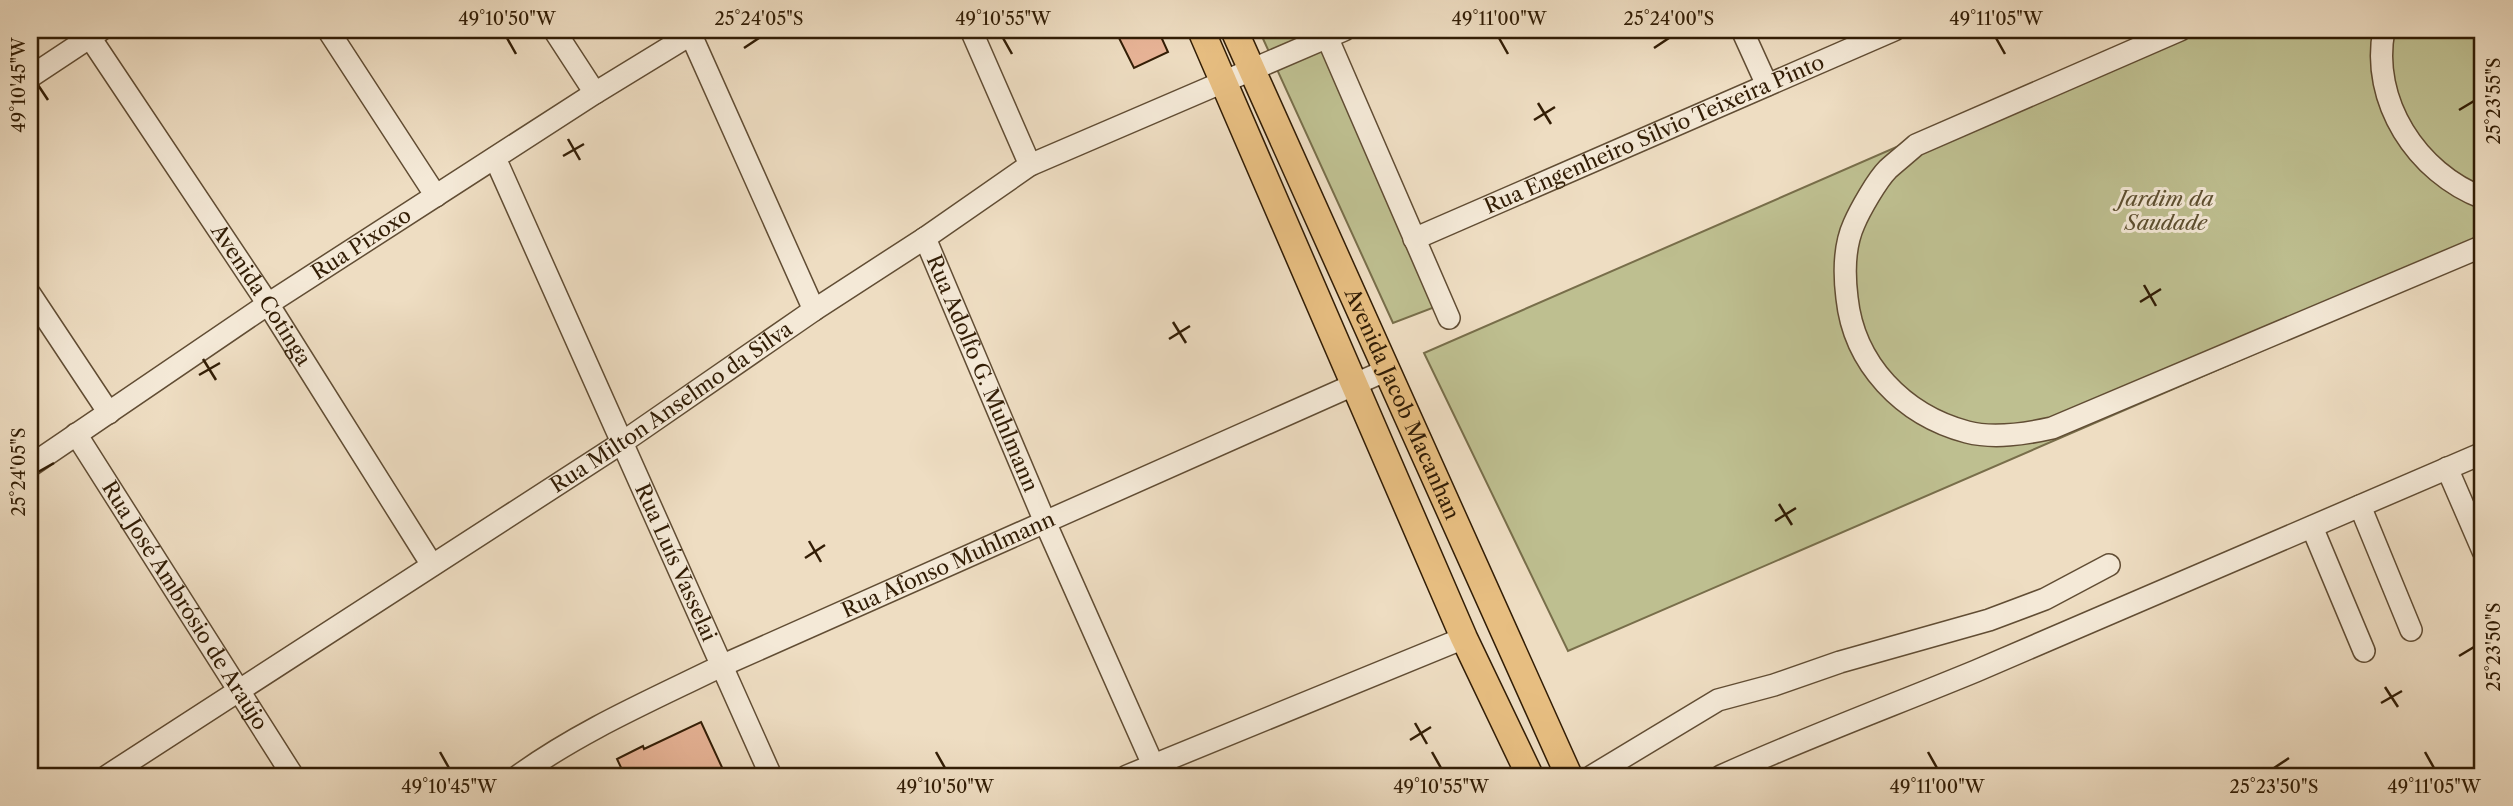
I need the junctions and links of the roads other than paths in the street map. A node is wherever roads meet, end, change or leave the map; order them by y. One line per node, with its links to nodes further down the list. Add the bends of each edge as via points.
1 (328, 30): 20 (street)
2 (554, 30): 17 (street)
3 (971, 30): 19 (street)
4 (1200, 30): 15 (main road, Avenida Jacob Macanhan)
5 (1234, 30): 13 (main road, Avenida Jacob Macanhan)
6 (1742, 30): 16 (street)
7 (1894, 30): 16 (street, Rua Engenheiro Silvio Teixeira Pinto)
8 (2180, 30): 24 (street, via 1916,145 1886,171 1853,225 1844,271 1849,319 1864,356 1893,393 1923,415 1969,433 2019,435 2052,428)
9 (2384, 30): 21 (street, via 2386,93 2402,130 2431,167 2461,189)
10 (92, 32): 14 (street); 26 (street, Avenida Cotinga)
11 (1332, 32): 13 (street, Rua Milton Anselmo da Silva); 23 (street)
12 (694, 33): 17 (street, Rua Pixoxo); 27 (street)
13 (1252, 71): 15 (street, Rua Milton Anselmo da Silva); 29 (main road, Avenida Jacob Macanhan)
14 (30, 78)
15 (1224, 82): 19 (street, Rua Milton Anselmo da Silva); 30 (main road, Avenida Jacob Macanhan)
16 (1767, 85): 23 (street, Rua Engenheiro Silvio Teixeira Pinto)
17 (595, 93): 18 (street, Rua Pixoxo)
18 (495, 158): 20 (street, Rua Pixoxo); 33 (street, Rua Luís Vasselai)
19 (1030, 165): 22 (street, Rua Milton Anselmo da Silva)
20 (436, 196): 26 (street, Rua Pixoxo)
21 (2483, 198)
22 (925, 238): 27 (street, Rua Milton Anselmo da Silva); 38 (street, Rua Adolfo G. Muhlmann)
23 (1414, 239): 28 (street)
24 (2483, 246)
25 (30, 294): 31 (street)
26 (268, 304): 31 (street, Rua Pixoxo); 41 (street, Avenida Cotinga)
27 (814, 310): 33 (street, Rua Milton Anselmo da Silva)
28 (1449, 318)
29 (1387, 370): 30 (street, Rua Afonso Muhlmann); 55 (main road, Avenida Jacob Macanhan)
30 (1354, 386): 38 (street, Rua Afonso Muhlmann); 44 (main road, Avenida Jacob Macanhan)
31 (109, 413): 32 (street, Rua Pixoxo)
32 (76, 435): 35 (street, Rua Pixoxo); 47 (street, Rua José Ambrósio de Araújo)
33 (623, 442): 41 (street, Rua Milton Anselmo da Silva); 46 (street, Rua Luís Vasselai)
34 (2483, 453): 36 (street)
35 (30, 466)
36 (2447, 468): 37 (street); 40 (street)
37 (2360, 506): 39 (street); 43 (street)
38 (1045, 522): 46 (street, Rua Afonso Muhlmann); 48 (street, Rua Adolfo G. Muhlmann)
39 (2312, 527): 45 (street); 57 (street)
40 (2483, 551)
41 (432, 565): 47 (street, Rua Milton Anselmo da Silva)
42 (2109, 565): 56 (street, via 2045,599 1989,620 1718,700)
43 (2411, 630)
44 (1464, 638): 48 (street); 54 (main road, Avenida Jacob Macanhan)
45 (2364, 650)
46 (721, 666): 51 (street, Rua Afonso Muhlmann, via 624,714); 52 (street, Rua Luís Vasselai)
47 (238, 691): 49 (street, Rua Milton Anselmo da Silva); 50 (street, Rua José Ambrósio de Araújo)
48 (1155, 771): 53 (street)
49 (107, 776)
50 (293, 776)
51 (518, 776)
52 (771, 776)
53 (1128, 776)
54 (1530, 776)
55 (1569, 776)
56 (1592, 776)
57 (1721, 776)

